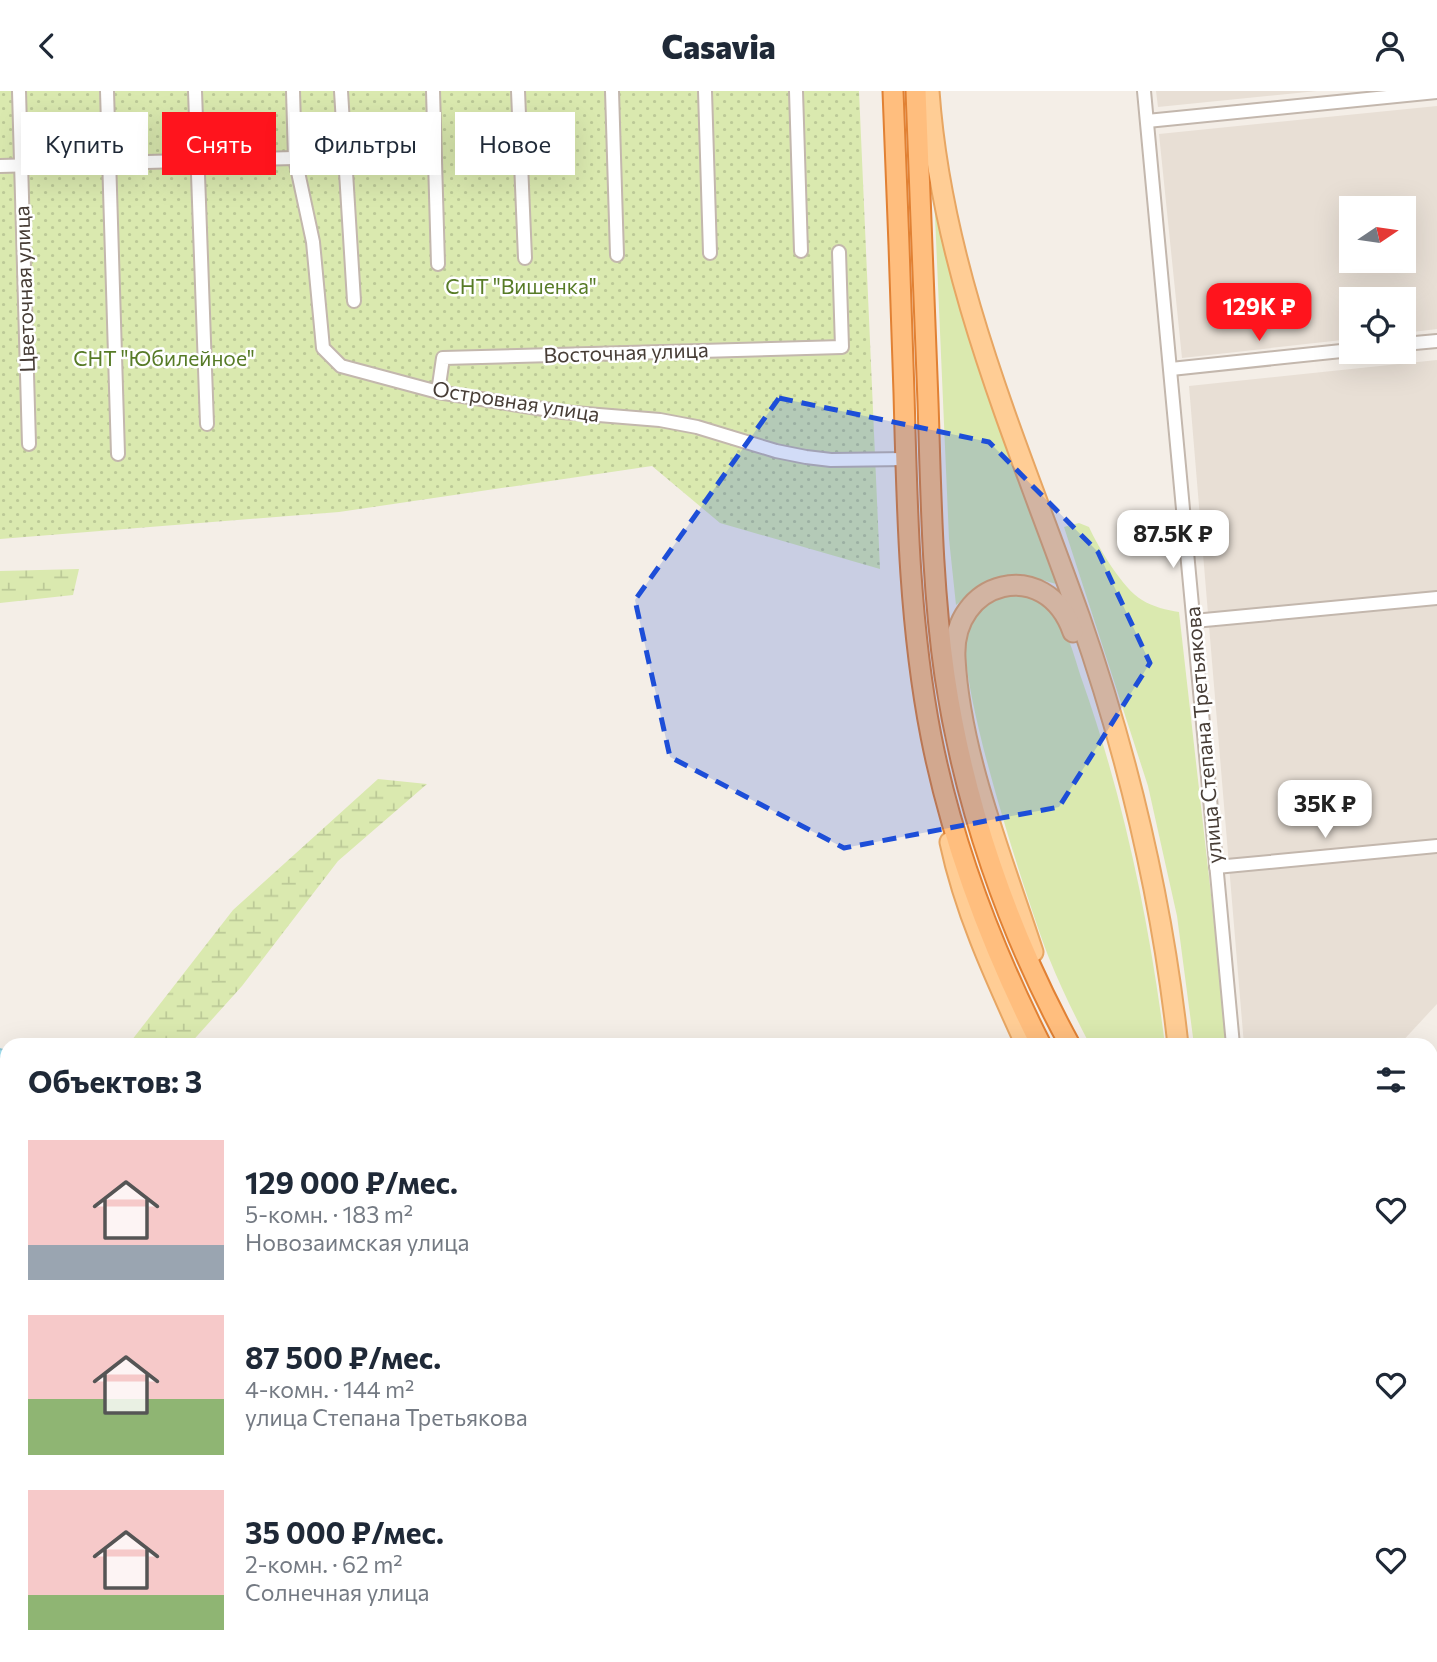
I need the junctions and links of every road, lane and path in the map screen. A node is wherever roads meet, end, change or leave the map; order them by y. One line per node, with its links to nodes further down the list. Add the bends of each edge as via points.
1 (19, 91): 20 (street, Цветочная улица)
2 (107, 91): 16 (street)
3 (195, 91): 17 (street)
4 (293, 91): 18 (street, Островная улица)
5 (341, 91): 33 (street)
6 (433, 91): 32 (street)
7 (518, 91): 31 (street)
8 (612, 91): 30 (street)
9 (705, 91): 29 (street)
10 (796, 91): 27 (street)
11 (893, 91): 42 (highway)
12 (916, 91): 49 (highway, via 933,540 945,678 966,778 988,851)
13 (929, 91): 46 (main road, via 945,207 975,324 1081,621)
14 (1144, 91): 19 (street, улица Степана Третьякова)
15 (1437, 92): 19 (street)
16 (108, 112)
17 (196, 112)
18 (294, 112)
19 (1147, 121): 37 (street, улица Степана Третьякова)
20 (21, 140)
21 (21, 165): 22 (street)
22 (0, 166)
23 (22, 175): 40 (street, Цветочная улица)
24 (110, 175): 41 (street)
25 (198, 175): 39 (street)
26 (299, 175): 38 (street, Островная улица, via 313,241 323,348 341,366)
27 (801, 251)
28 (839, 252): 38 (street, Восточная улица, via 842,347 443,358)
29 (710, 253)
30 (617, 255)
31 (525, 258)
32 (438, 264)
33 (354, 301)
34 (1437, 341): 35 (street)
35 (1416, 343)
36 (1339, 351): 37 (street)
37 (1171, 369): 44 (street, улица Степана Третьякова)
38 (438, 392): 42 (street, Островная улица, via 562,412 697,426 806,457)
39 (207, 424)
40 (29, 444)
41 (118, 454)
42 (906, 459): 45 (highway, via 916,643)
43 (1437, 598): 44 (street)
44 (1194, 621): 48 (street, улица Степана Третьякова)
45 (931, 738): 50 (main road, via 959,878 988,959); 51 (highway, via 968,870)
46 (1126, 770): 49 (main road, via 1061,607 1039,589 1018,585 996,588 974,602 959,624 955,646 967,731 988,815); 53 (main road, via 1164,934)
47 (1437, 846): 48 (street)
48 (1216, 867): 54 (street, улица Степана Третьякова)
49 (1052, 1013): 52 (highway)
50 (1024, 1038)
51 (1038, 1038)
52 (1066, 1038)
53 (1177, 1038)
54 (1232, 1038)

